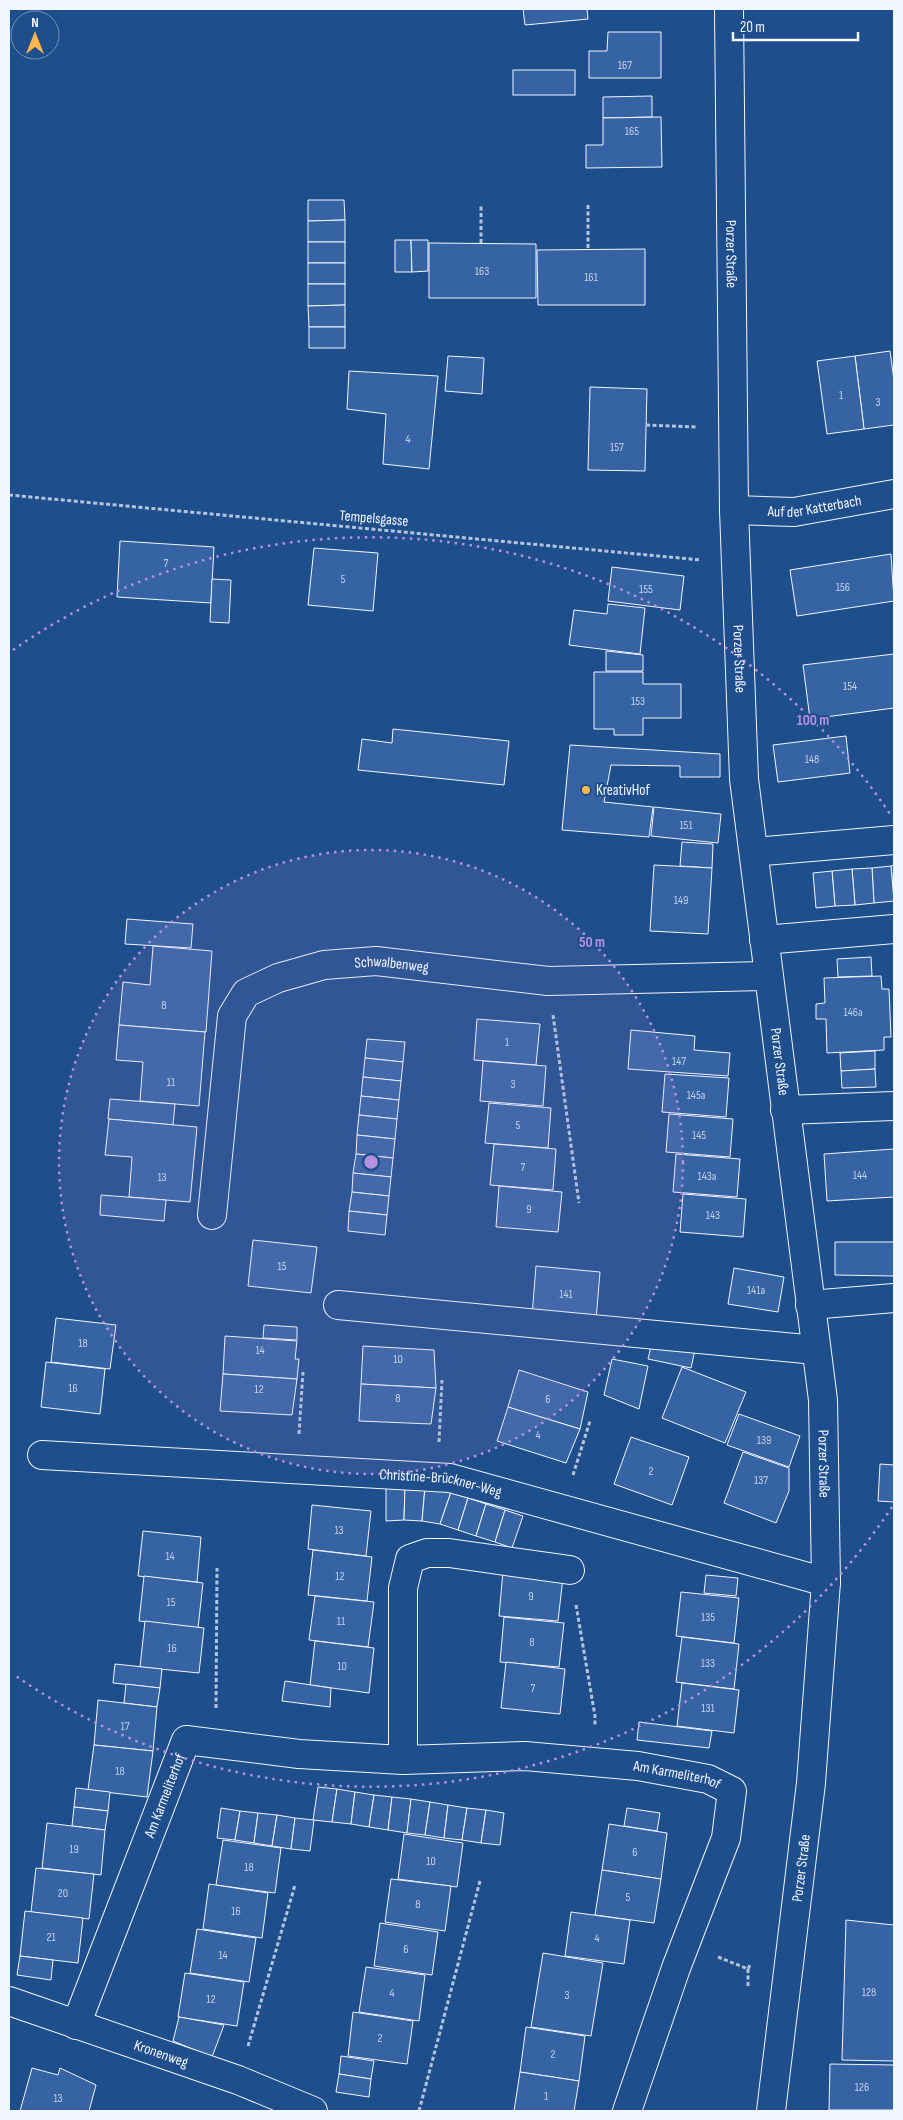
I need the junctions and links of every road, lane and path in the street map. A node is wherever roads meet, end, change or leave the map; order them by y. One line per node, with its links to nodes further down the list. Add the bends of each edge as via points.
1 (728, 9): 7 (street, Porzer Straße)
2 (481, 205): 4 (path)
3 (588, 205): 5 (path)
4 (480, 243)
5 (588, 250)
6 (646, 425): 7 (path)
7 (733, 428): 10 (street, Porzer Straße)
8 (894, 494): 10 (street, Auf der Katterbach, via 794,512)
9 (9, 495): 11 (path, Tempelsgasse)
10 (734, 510): 11 (street, Porzer Straße)
11 (737, 563): 13 (street, Porzer Straße, via 744,779)
12 (894, 840): 13 (street)
13 (754, 852): 15 (street, Porzer Straße)
14 (894, 929): 15 (street)
15 (764, 940): 16 (street, Porzer Straße)
16 (768, 976): 17 (street, Schwalbenweg); 19 (street, Porzer Straße)
17 (548, 981): 20 (path); 21 (street, Schwalbenweg, via 376,961 324,965 278,978 246,993 232,1016)
18 (894, 1106): 19 (street)
19 (785, 1110): 24 (street, Porzer Straße)
20 (579, 1203)
21 (212, 1215)
22 (894, 1298): 24 (street)
23 (338, 1305): 25 (street)
24 (810, 1305): 25 (street, Porzer Straße)
25 (816, 1350): 35 (street, Porzer Straße, via 823,1400)
26 (303, 1372): 30 (path)
27 (442, 1380): 31 (path)
28 (590, 1421): 32 (path)
29 (42, 1455): 30 (street, Christine-Brückner-Weg)
30 (296, 1470): 31 (street, Christine-Brückner-Weg)
31 (437, 1477): 32 (street, Christine-Brückner-Weg)
32 (563, 1509): 35 (street, Christine-Brückner-Weg)
33 (217, 1568): 36 (path)
34 (570, 1570): 37 (street, via 449,1553 427,1553 410,1559 403,1588); 38 (path, via 596,1716)
35 (826, 1582): 47 (street, Porzer Straße, via 811,1783)
36 (216, 1744): 37 (street, Am Karmeliterhof, via 299,1754); 42 (street, Am Karmeliterhof, via 186,1740)
37 (403, 1760): 38 (street, Am Karmeliterhof, via 526,1756)
38 (593, 1762): 46 (street, Am Karmeliterhof, via 638,1766 708,1779 732,1791 726,1838 676,1968)
39 (480, 1882): 45 (path)
40 (295, 1885): 43 (path)
41 (9, 2001): 42 (street, Kronenweg)
42 (76, 2025): 43 (street, Kronenweg)
43 (238, 2080): 44 (street, Kronenweg)
44 (312, 2111)
45 (419, 2111)
46 (627, 2111)
47 (771, 2111)

